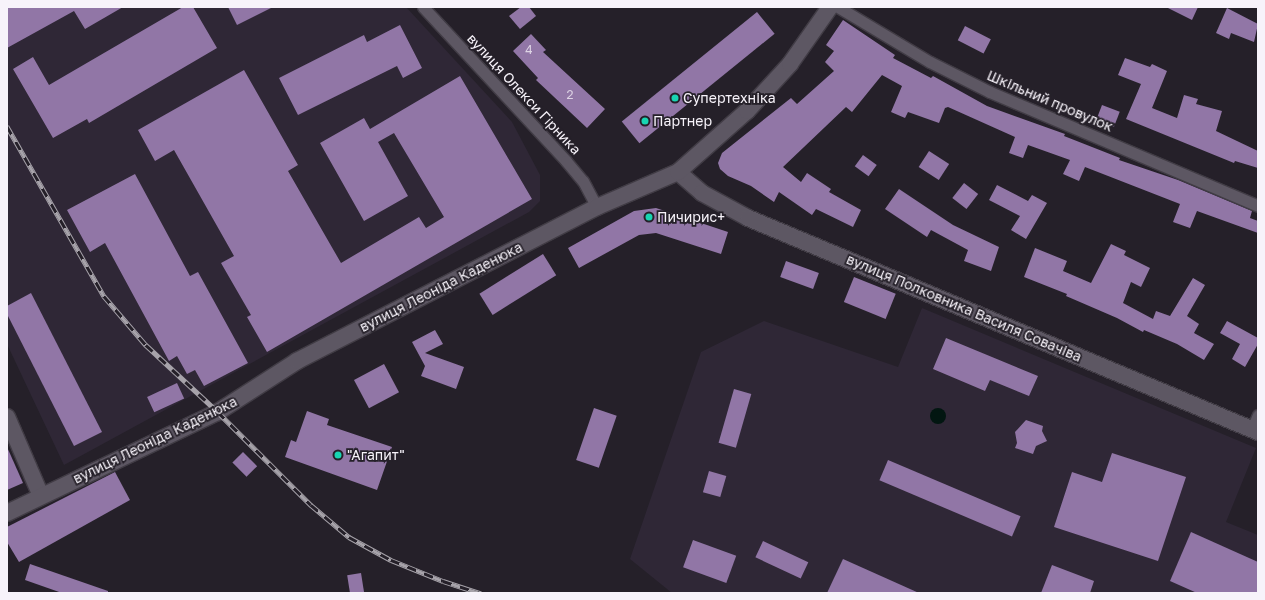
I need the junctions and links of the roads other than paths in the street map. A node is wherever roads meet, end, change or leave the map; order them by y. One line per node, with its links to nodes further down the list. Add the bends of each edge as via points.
1 (424, 7): 6 (street, вулиця Олекси Гірника, via 566,161 583,181)
2 (830, 7): 4 (street, вулиця Леоніда Каденюка, via 790,64 747,111)
3 (838, 7): 5 (street, Шкільний провулок, via 930,62 990,92)
4 (678, 172): 6 (street, вулиця Леоніда Каденюка); 8 (street, вулиця Полковника Василя Совачіва, via 702,193 748,218)
5 (1258, 206)
6 (597, 207): 9 (street, вулиця Леоніда Каденюка, via 297,361 218,412)
7 (7, 417): 9 (street)
8 (1256, 425)
9 (41, 496): 10 (street, вулиця Леоніда Каденюка)
10 (7, 514)

